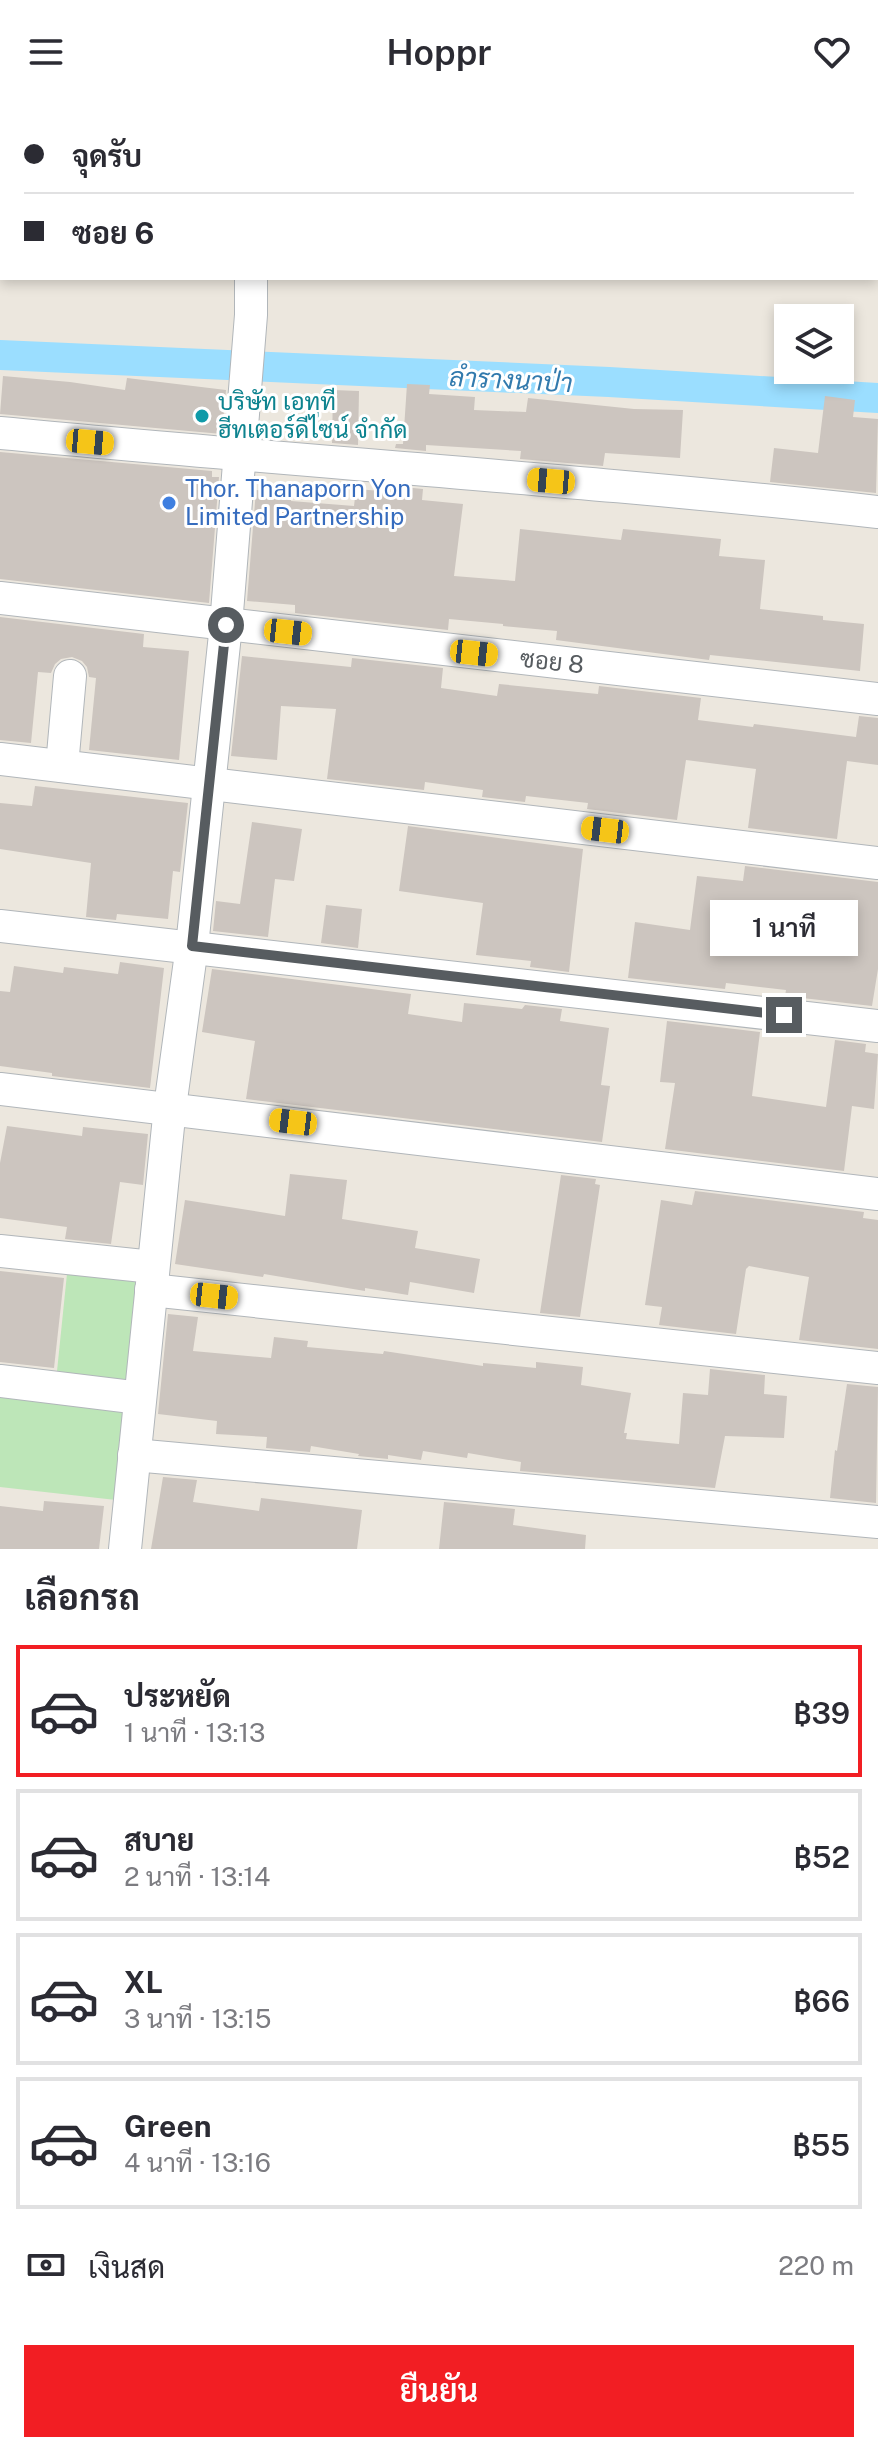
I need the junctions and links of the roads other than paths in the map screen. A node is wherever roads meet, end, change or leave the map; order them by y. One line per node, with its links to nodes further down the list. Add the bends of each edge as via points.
1 (251, 280): 3 (street)
2 (0, 433): 3 (street)
3 (241, 456): 4 (street); 6 (street)
4 (878, 512)
5 (0, 598): 6 (street, ซอย 8)
6 (226, 625): 8 (street, ซอย 8); 11 (street)
7 (70, 676): 10 (street)
8 (878, 699)
9 (0, 759): 10 (street)
10 (62, 766): 11 (street)
11 (210, 782): 12 (street); 14 (street)
12 (878, 863)
13 (0, 926): 14 (street)
14 (192, 946): 15 (street); 17 (street)
15 (878, 1026)
16 (0, 1089): 17 (street)
17 (170, 1107): 18 (street); 20 (street)
18 (878, 1194)
19 (0, 1251): 20 (street)
20 (152, 1278): 21 (street); 23 (street)
21 (878, 1368)
22 (0, 1381): 23 (street)
23 (140, 1398): 24 (street)
24 (134, 1455): 25 (street); 26 (street)
25 (878, 1522)
26 (125, 1549)

